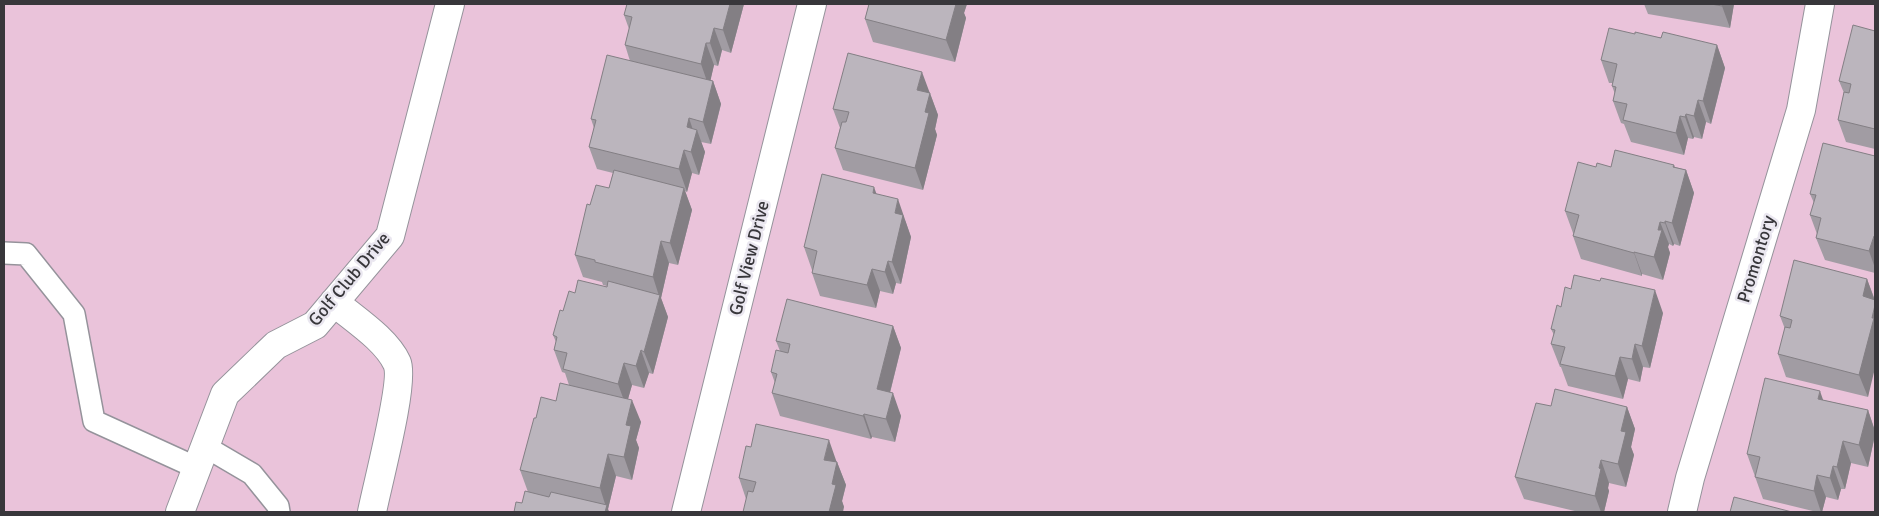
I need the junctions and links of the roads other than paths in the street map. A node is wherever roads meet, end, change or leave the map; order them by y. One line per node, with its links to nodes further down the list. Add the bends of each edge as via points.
1 (450, 4): 5 (street, Golf Club Drive, via 390,236)
2 (812, 4): 10 (street, Golf View Drive)
3 (1820, 4): 11 (street, Promontory, via 1801,110)
4 (4, 253): 6 (lane, via 26,254 74,314 94,421)
5 (334, 302): 6 (street, Golf Club Drive, via 315,325 276,345 225,394); 9 (street, via 386,346 398,364 398,391)
6 (201, 457): 7 (street, Golf Club Drive); 8 (lane, via 252,474 278,506)
7 (180, 512)
8 (279, 512)
9 (372, 512)
10 (686, 512)
11 (1682, 512)

